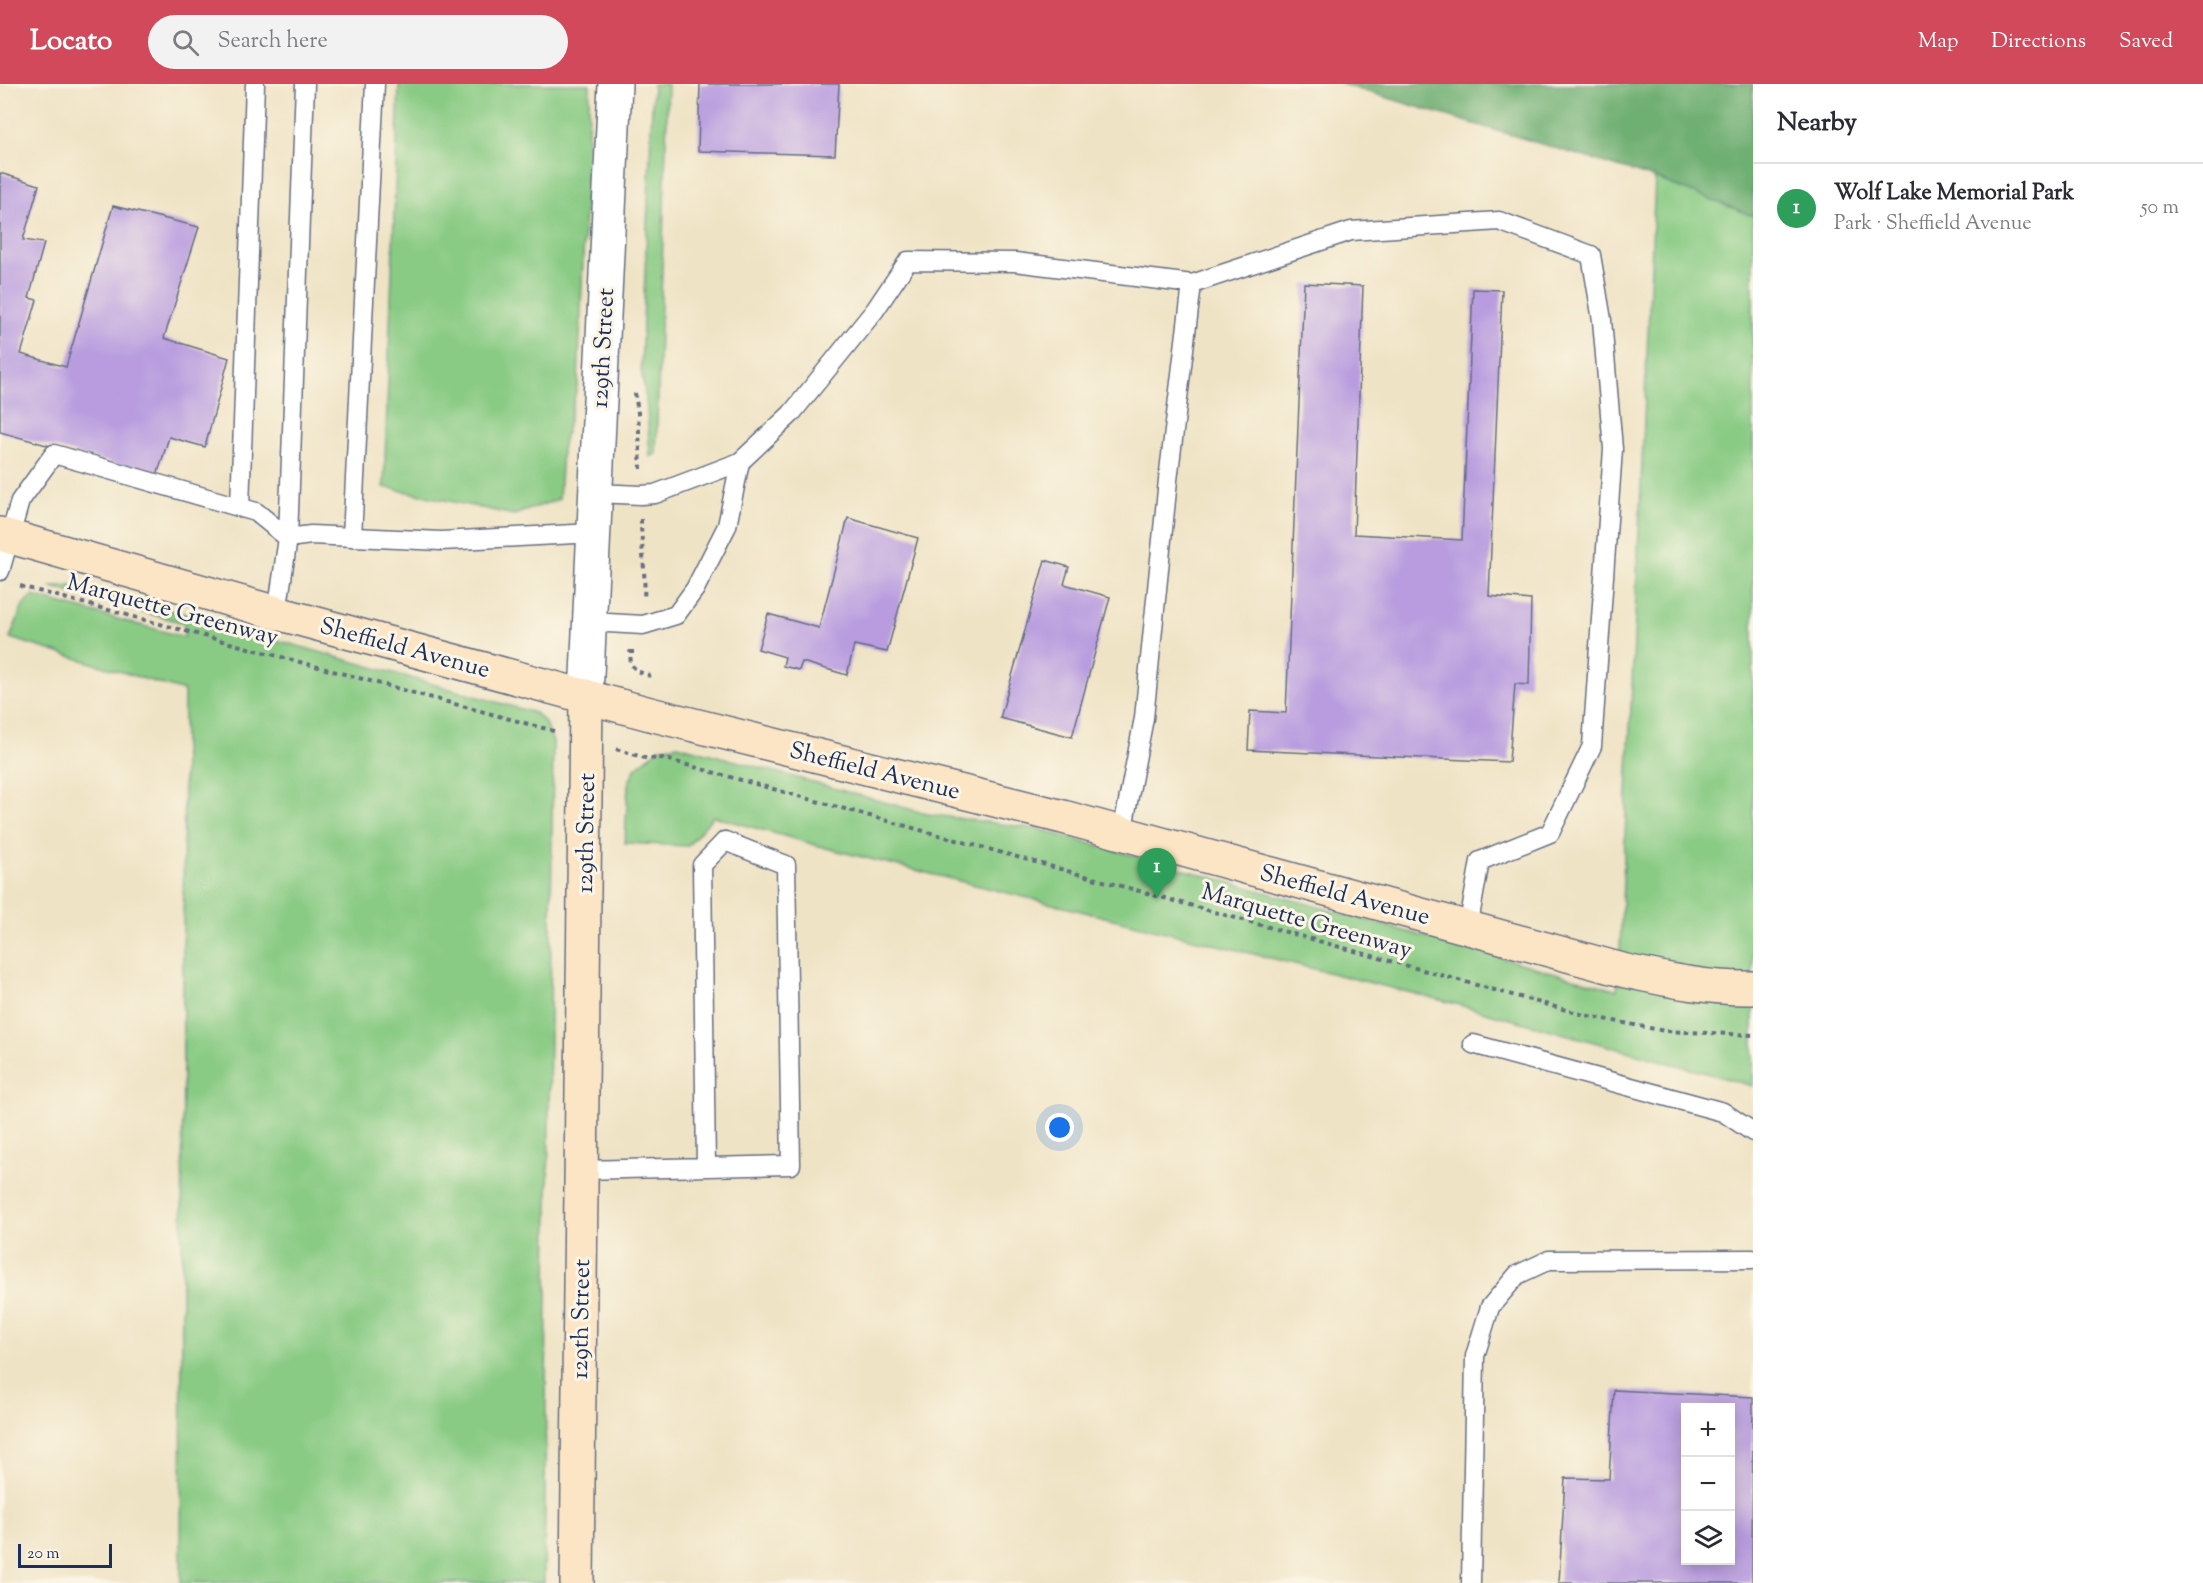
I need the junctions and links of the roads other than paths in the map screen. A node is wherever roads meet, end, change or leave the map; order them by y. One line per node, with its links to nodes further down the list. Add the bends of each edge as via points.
1 (255, 84): 8 (lane)
2 (305, 84): 12 (lane)
3 (375, 84): 11 (lane)
4 (615, 84): 7 (street, 129th Street)
5 (1192, 284): 6 (lane, via 1015,262 908,261 875,310 791,414); 17 (lane, via 1144,718); 18 (lane, via 1351,231 1499,221 1591,255 1602,320 1613,449 1592,747 1550,833 1480,861)
6 (741, 462): 7 (lane, via 655,494); 15 (lane, via 727,526 695,588 676,615 643,625)
7 (596, 493): 9 (street, 129th Street)
8 (240, 507): 10 (lane, via 54,454 20,501); 12 (lane, via 256,512)
9 (594, 533): 11 (lane, via 441,541); 15 (street, 129th Street)
10 (5, 536): 13 (lane); 14 (main road, Sheffield Avenue)
11 (352, 537): 12 (lane)
12 (288, 538): 14 (lane)
13 (6, 577)
14 (277, 613): 16 (main road, Sheffield Avenue)
15 (590, 622): 16 (street, 129th Street)
16 (586, 696): 17 (main road, Sheffield Avenue); 23 (main road, 129th Street)
17 (1122, 833): 18 (main road, Sheffield Avenue)
18 (1468, 928): 19 (main road, Sheffield Avenue, via 1626,971 1727,989)
19 (1753, 988)
20 (1473, 1044): 21 (lane, via 1723,1112)
21 (1753, 1132)
22 (706, 1167): 22 (lane, via 791,1165 786,865 725,841 702,865); 23 (lane)
23 (582, 1170): 25 (main road, 129th Street)
24 (1753, 1259): 26 (lane, via 1549,1260 1517,1275 1490,1307 1475,1356)
25 (577, 1583)
26 (1471, 1583)

